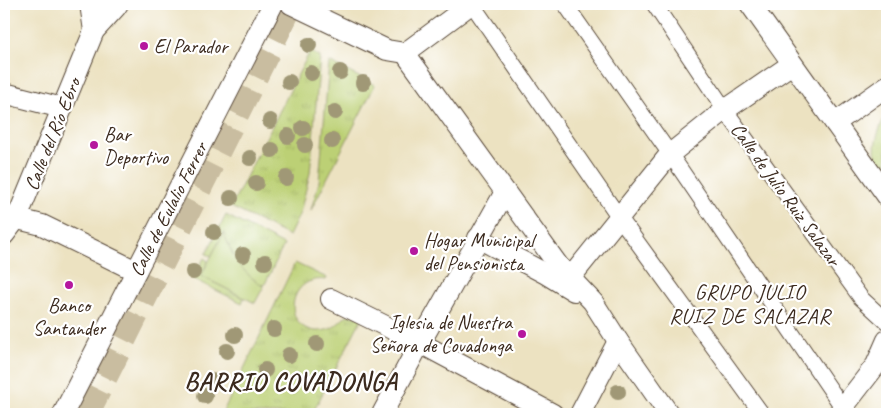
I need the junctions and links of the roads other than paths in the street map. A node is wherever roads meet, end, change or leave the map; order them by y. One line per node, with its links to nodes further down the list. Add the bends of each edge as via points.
1 (90, 4): 9 (street)
2 (118, 4): 9 (street, Calle del Río Ebro)
3 (273, 4): 24 (street, Calle de Eulalio Ferrer)
4 (291, 4): 10 (street, via 387,50)
5 (471, 4): 10 (street); 21 (street)
6 (565, 4): 17 (street)
7 (654, 4): 15 (street, Calle de Julio Ruiz Salazar)
8 (750, 4): 11 (street)
9 (94, 31): 14 (street, Calle del Río Ebro)
10 (405, 53): 18 (street)
11 (792, 64): 15 (street, Calle de Julio Ruiz Salazar); 16 (street)
12 (887, 86): 16 (street)
13 (4, 93): 14 (street)
14 (62, 108): 20 (street, Calle del Río Ebro)
15 (725, 110): 17 (street, Calle de Julio Ruiz Salazar); 28 (street, Calle de Julio Ruiz Salazar, via 861,298)
16 (834, 123): 19 (street)
17 (670, 154): 21 (street, Calle de Julio Ruiz Salazar); 32 (street)
18 (505, 192): 23 (street); 25 (street, via 558,265)
19 (887, 196)
20 (11, 217): 22 (street, Calle del Río Ebro); 24 (street, via 42,225)
21 (620, 217): 25 (street, Calle de Julio Ruiz Salazar); 38 (street)
22 (4, 235)
23 (478, 238): 27 (street); 31 (street)
24 (136, 271): 34 (street, Calle de Eulalio Ferrer)
25 (571, 277): 27 (street)
26 (331, 299): 31 (street)
27 (593, 302): 30 (street)
28 (887, 322)
29 (887, 340): 32 (street, via 876,366)
30 (618, 341): 36 (street); 37 (street)
31 (420, 343): 33 (street); 35 (street)
32 (840, 411)
33 (387, 413)
34 (63, 414)
35 (554, 414)
36 (580, 414)
37 (669, 414)
38 (762, 414)

